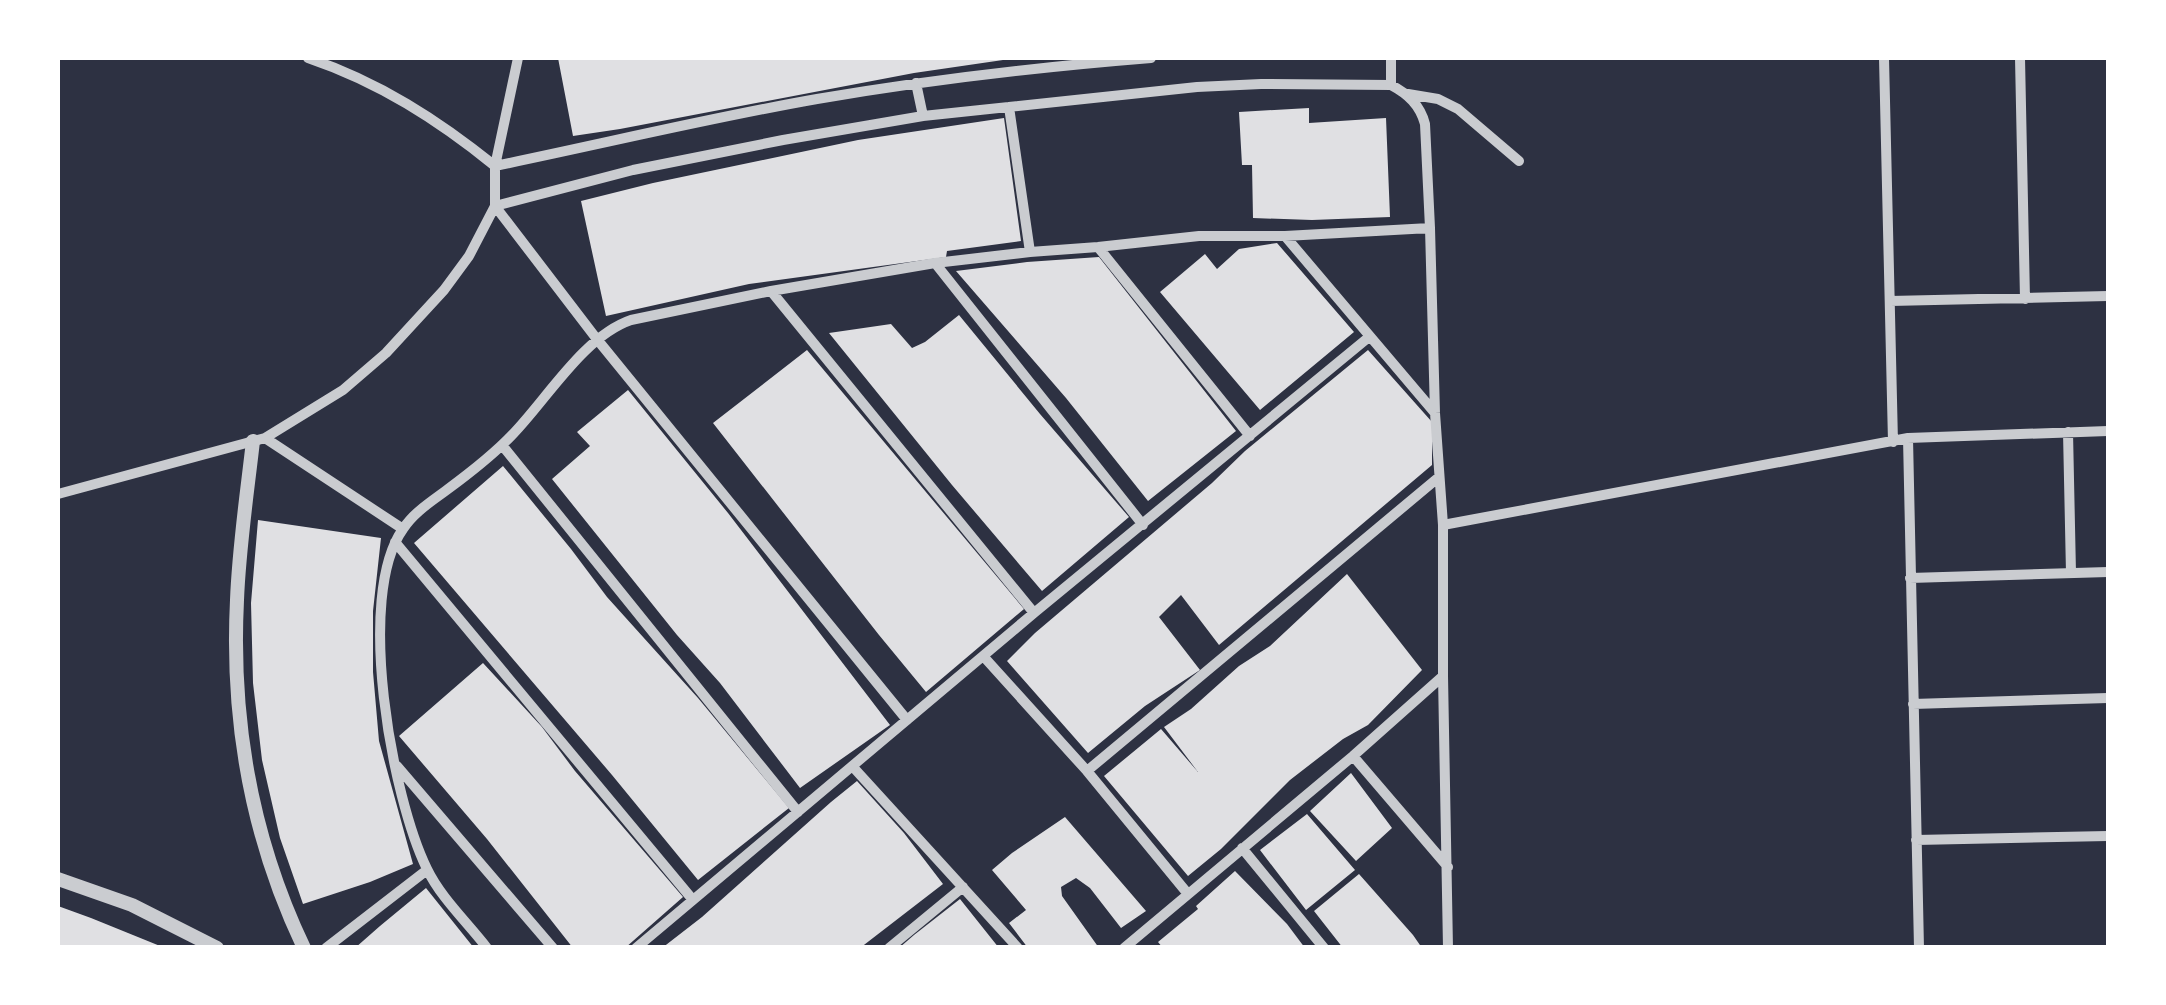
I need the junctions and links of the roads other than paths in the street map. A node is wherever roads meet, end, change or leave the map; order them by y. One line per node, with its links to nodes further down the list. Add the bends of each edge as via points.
1 (308, 58): 14 (street, via 418,108)
2 (518, 58): 14 (street)
3 (1150, 58): 7 (street)
4 (1390, 58): 9 (street)
5 (1884, 58): 24 (street)
6 (2020, 58): 23 (street)
7 (1058, 62): 8 (street)
8 (916, 83): 12 (street); 14 (street)
9 (1391, 85): 10 (street); 11 (street, via 1197,87)
10 (1408, 94): 13 (street, via 1458,109); 16 (street, via 1425,124)
11 (1009, 107): 12 (street); 19 (street)
12 (923, 116): 15 (street, via 633,170)
13 (1519, 162)
14 (495, 166): 15 (street)
15 (495, 206): 26 (street); 32 (street, via 444,290 386,353 343,390)
16 (1430, 228): 17 (street); 27 (street)
17 (1285, 236): 18 (street, via 1199,236); 25 (street)
18 (1098, 248): 19 (street); 30 (street)
19 (1030, 252): 20 (street)
20 (936, 263): 21 (street); 37 (street)
21 (771, 290): 26 (street, via 630,320); 44 (street)
22 (2108, 296): 23 (street)
23 (2025, 299): 24 (street)
24 (1890, 301): 33 (street)
25 (1369, 337): 27 (street); 30 (street)
26 (596, 338): 34 (street); 49 (street)
27 (1435, 413): 35 (street)
28 (2108, 431): 29 (street)
29 (2068, 432): 31 (street); 42 (street)
30 (1250, 436): 37 (street)
31 (1908, 438): 33 (street); 43 (street)
32 (259, 440): 36 (street); 39 (street); 65 (street, via 237,598 237,688 270,866)
33 (1893, 442): 38 (street)
34 (502, 446): 39 (street); 54 (street)
35 (1439, 477): 38 (street); 53 (street)
36 (58, 494)
37 (1143, 525): 44 (street)
38 (1444, 526): 46 (street)
39 (402, 529): 40 (street)
40 (394, 542): 51 (street, via 380,657); 63 (street)
41 (2108, 572): 42 (street)
42 (2071, 573): 43 (street)
43 (1910, 578): 48 (street)
44 (1034, 613): 45 (street)
45 (984, 657): 49 (street); 53 (street)
46 (1443, 676): 50 (street); 58 (street)
47 (2108, 698): 48 (street)
48 (1913, 704): 56 (street)
49 (907, 720): 52 (street)
50 (1352, 756): 57 (street); 58 (street)
51 (394, 763): 59 (street); 68 (street)
52 (853, 766): 54 (street); 61 (street)
53 (1086, 771): 62 (street)
54 (798, 812): 63 (street)
55 (2108, 836): 56 (street)
56 (1916, 840): 75 (street)
57 (1242, 848): 62 (street); 73 (street)
58 (1448, 866): 74 (street)
59 (427, 870): 66 (street); 67 (street)
60 (58, 879): 64 (street, via 132,905)
61 (963, 887): 70 (street); 71 (street)
62 (1188, 894): 72 (street)
63 (693, 900): 69 (street)
64 (218, 948)
65 (304, 948)
66 (326, 948)
67 (486, 948)
68 (552, 948)
69 (636, 948)
70 (888, 948)
71 (1018, 948)
72 (1124, 948)
73 (1324, 948)
74 (1448, 948)
75 (1918, 948)

